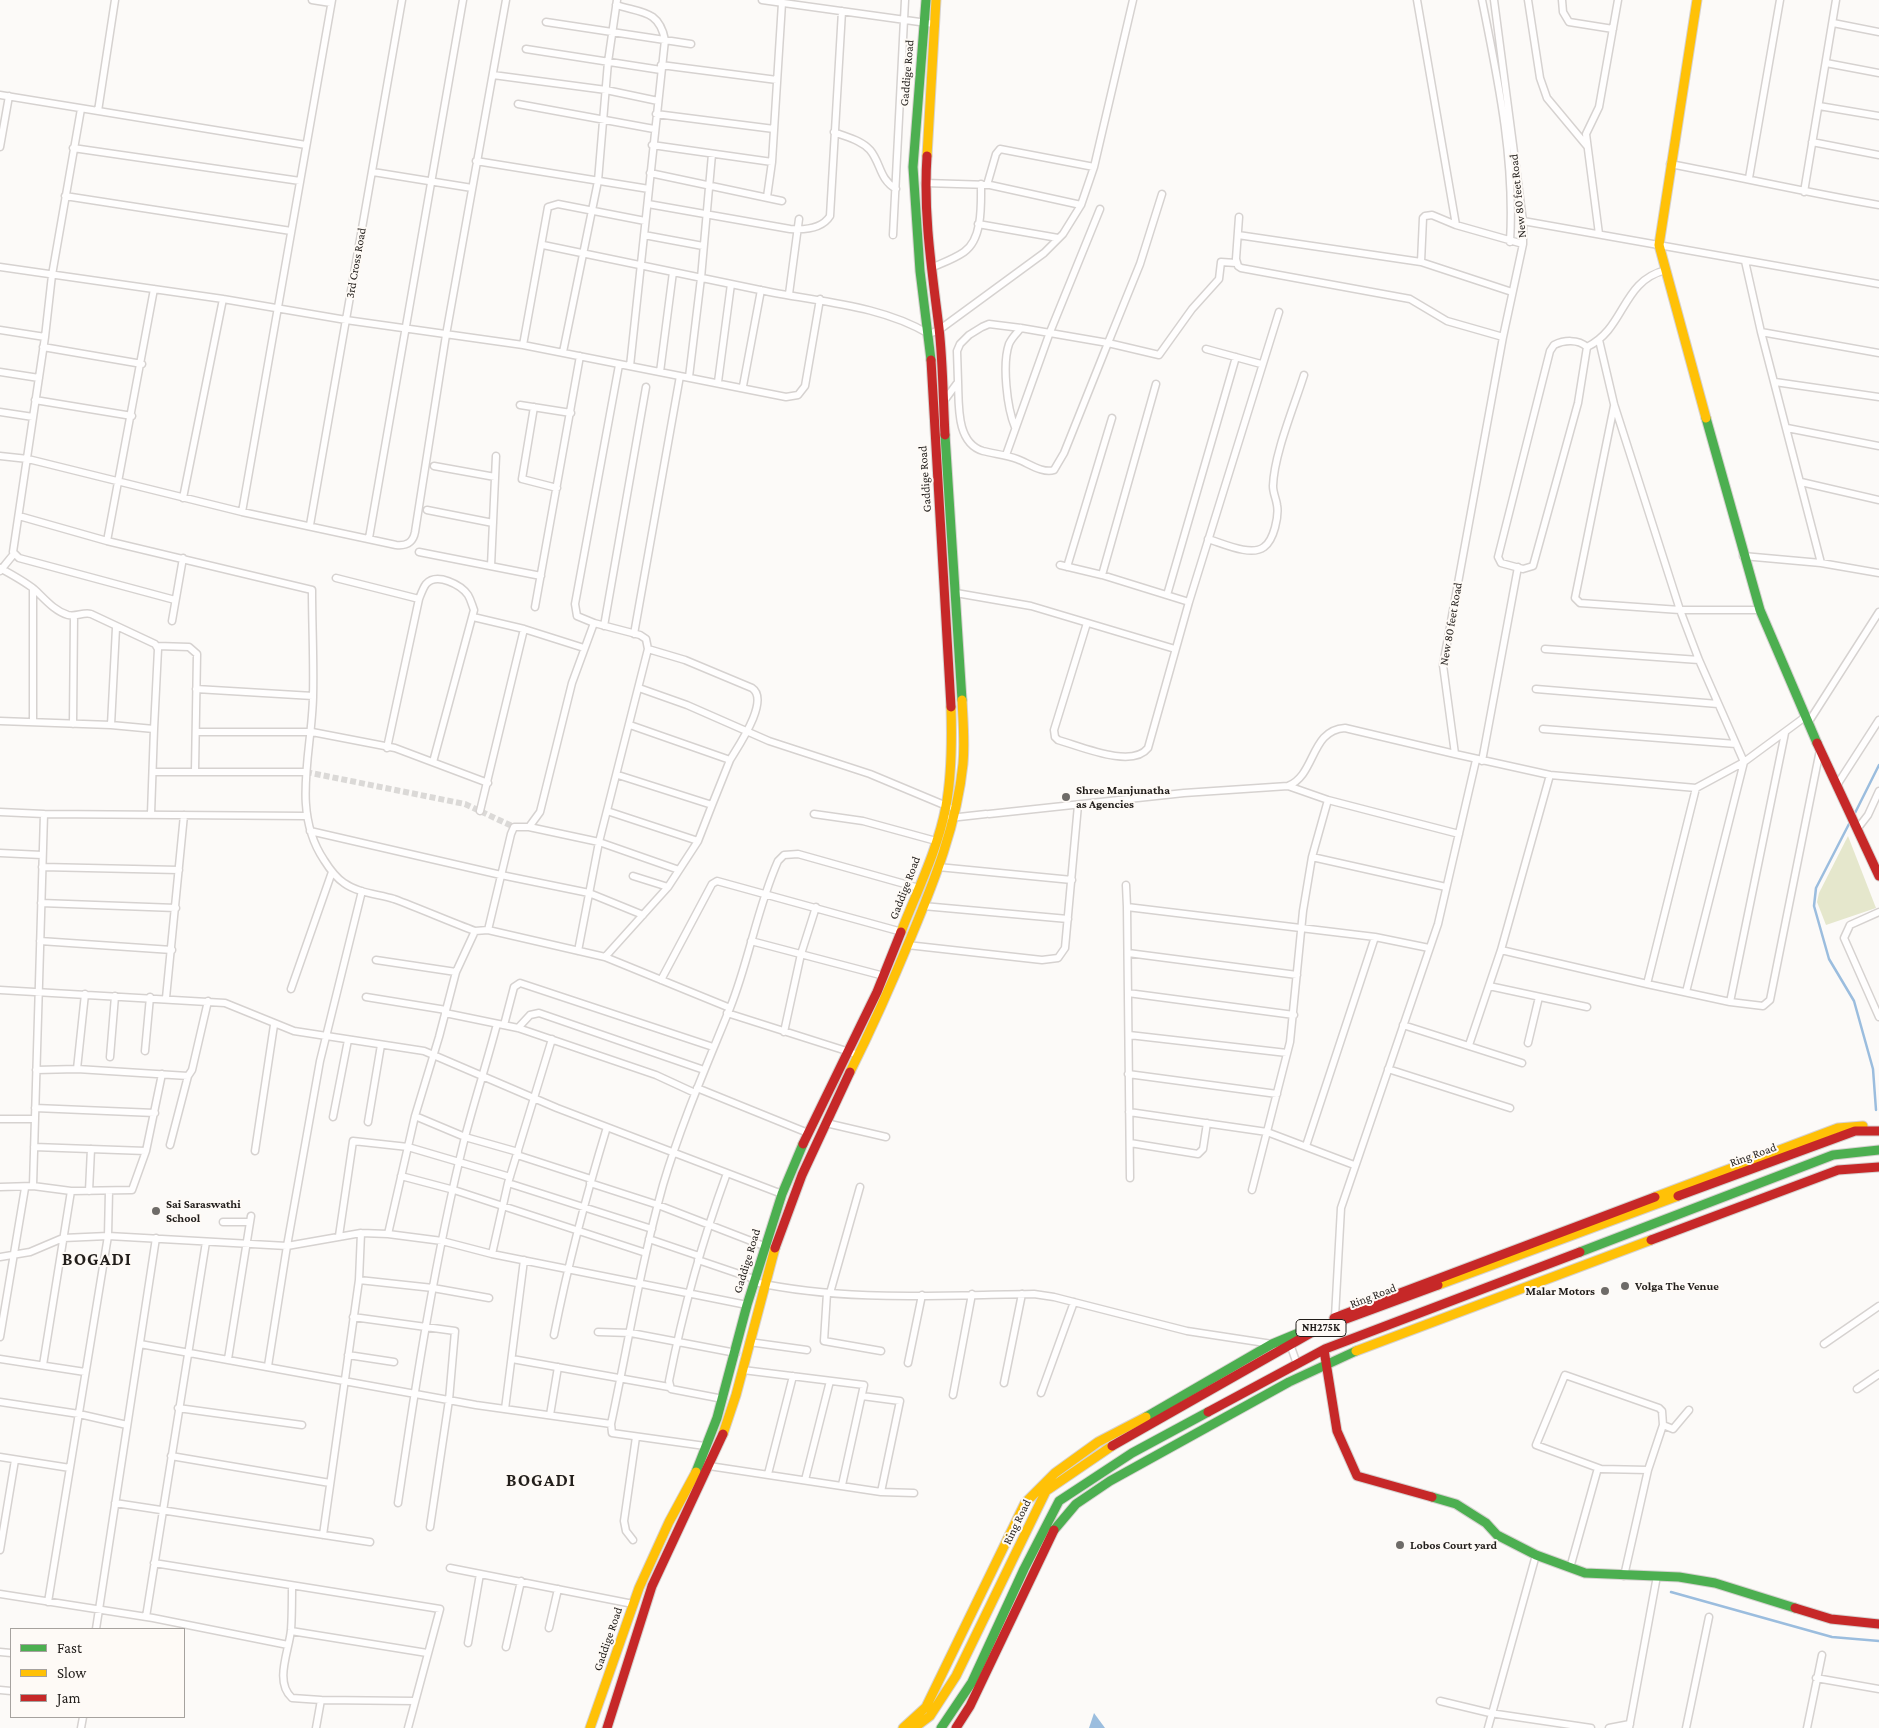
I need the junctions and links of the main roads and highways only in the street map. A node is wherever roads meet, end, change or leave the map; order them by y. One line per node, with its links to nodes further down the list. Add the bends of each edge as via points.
1 (926, 0): 9 (main road, Gaddige Road, via 913,167 929,334 951,707 951,767 946,806 919,888 884,976 782,1194 764,1246)
2 (936, 0): 9 (main road, Gaddige Road, via 924,183 944,401 964,739 962,782 956,814 924,906)
3 (1697, 0): 4 (main road, via 1660,245 1760,610)
4 (1879, 876)
5 (1879, 1126): 12 (main road, via 1838,1128 1335,1317 1272,1344 1187,1395)
6 (1879, 1131): 13 (main road, Ring Road / NH275K, via 1855,1132 1316,1330)
7 (1879, 1150): 10 (main road, NH275K, via 1833,1155)
8 (1879, 1167): 11 (main road, via 1838,1170)
9 (757, 1282): 15 (main road, Gaddige Road, via 747,1305 723,1399 694,1474 633,1604); 16 (main road, Gaddige Road, via 749,1342 727,1424 652,1586)
10 (1324, 1350): 11 (main road); 19 (main road, NH275K, via 1132,1453 1059,1502 972,1682)
11 (1326, 1364): 14 (main road, via 1337,1431 1357,1476 1456,1504 1497,1535 1536,1555 1585,1573 1658,1576 1716,1583 1831,1619); 20 (main road, via 1134,1468 1076,1504 1053,1531 970,1706)
12 (1110, 1435): 13 (main road); 17 (main road, via 1055,1473 1025,1503 926,1707)
13 (1114, 1445): 18 (main road, Ring Road / NH275K, via 1046,1491 956,1676 930,1716)
14 (1879, 1624)
15 (590, 1728)
16 (607, 1728)
17 (903, 1728)
18 (914, 1728)
19 (941, 1728)
20 (956, 1728)

